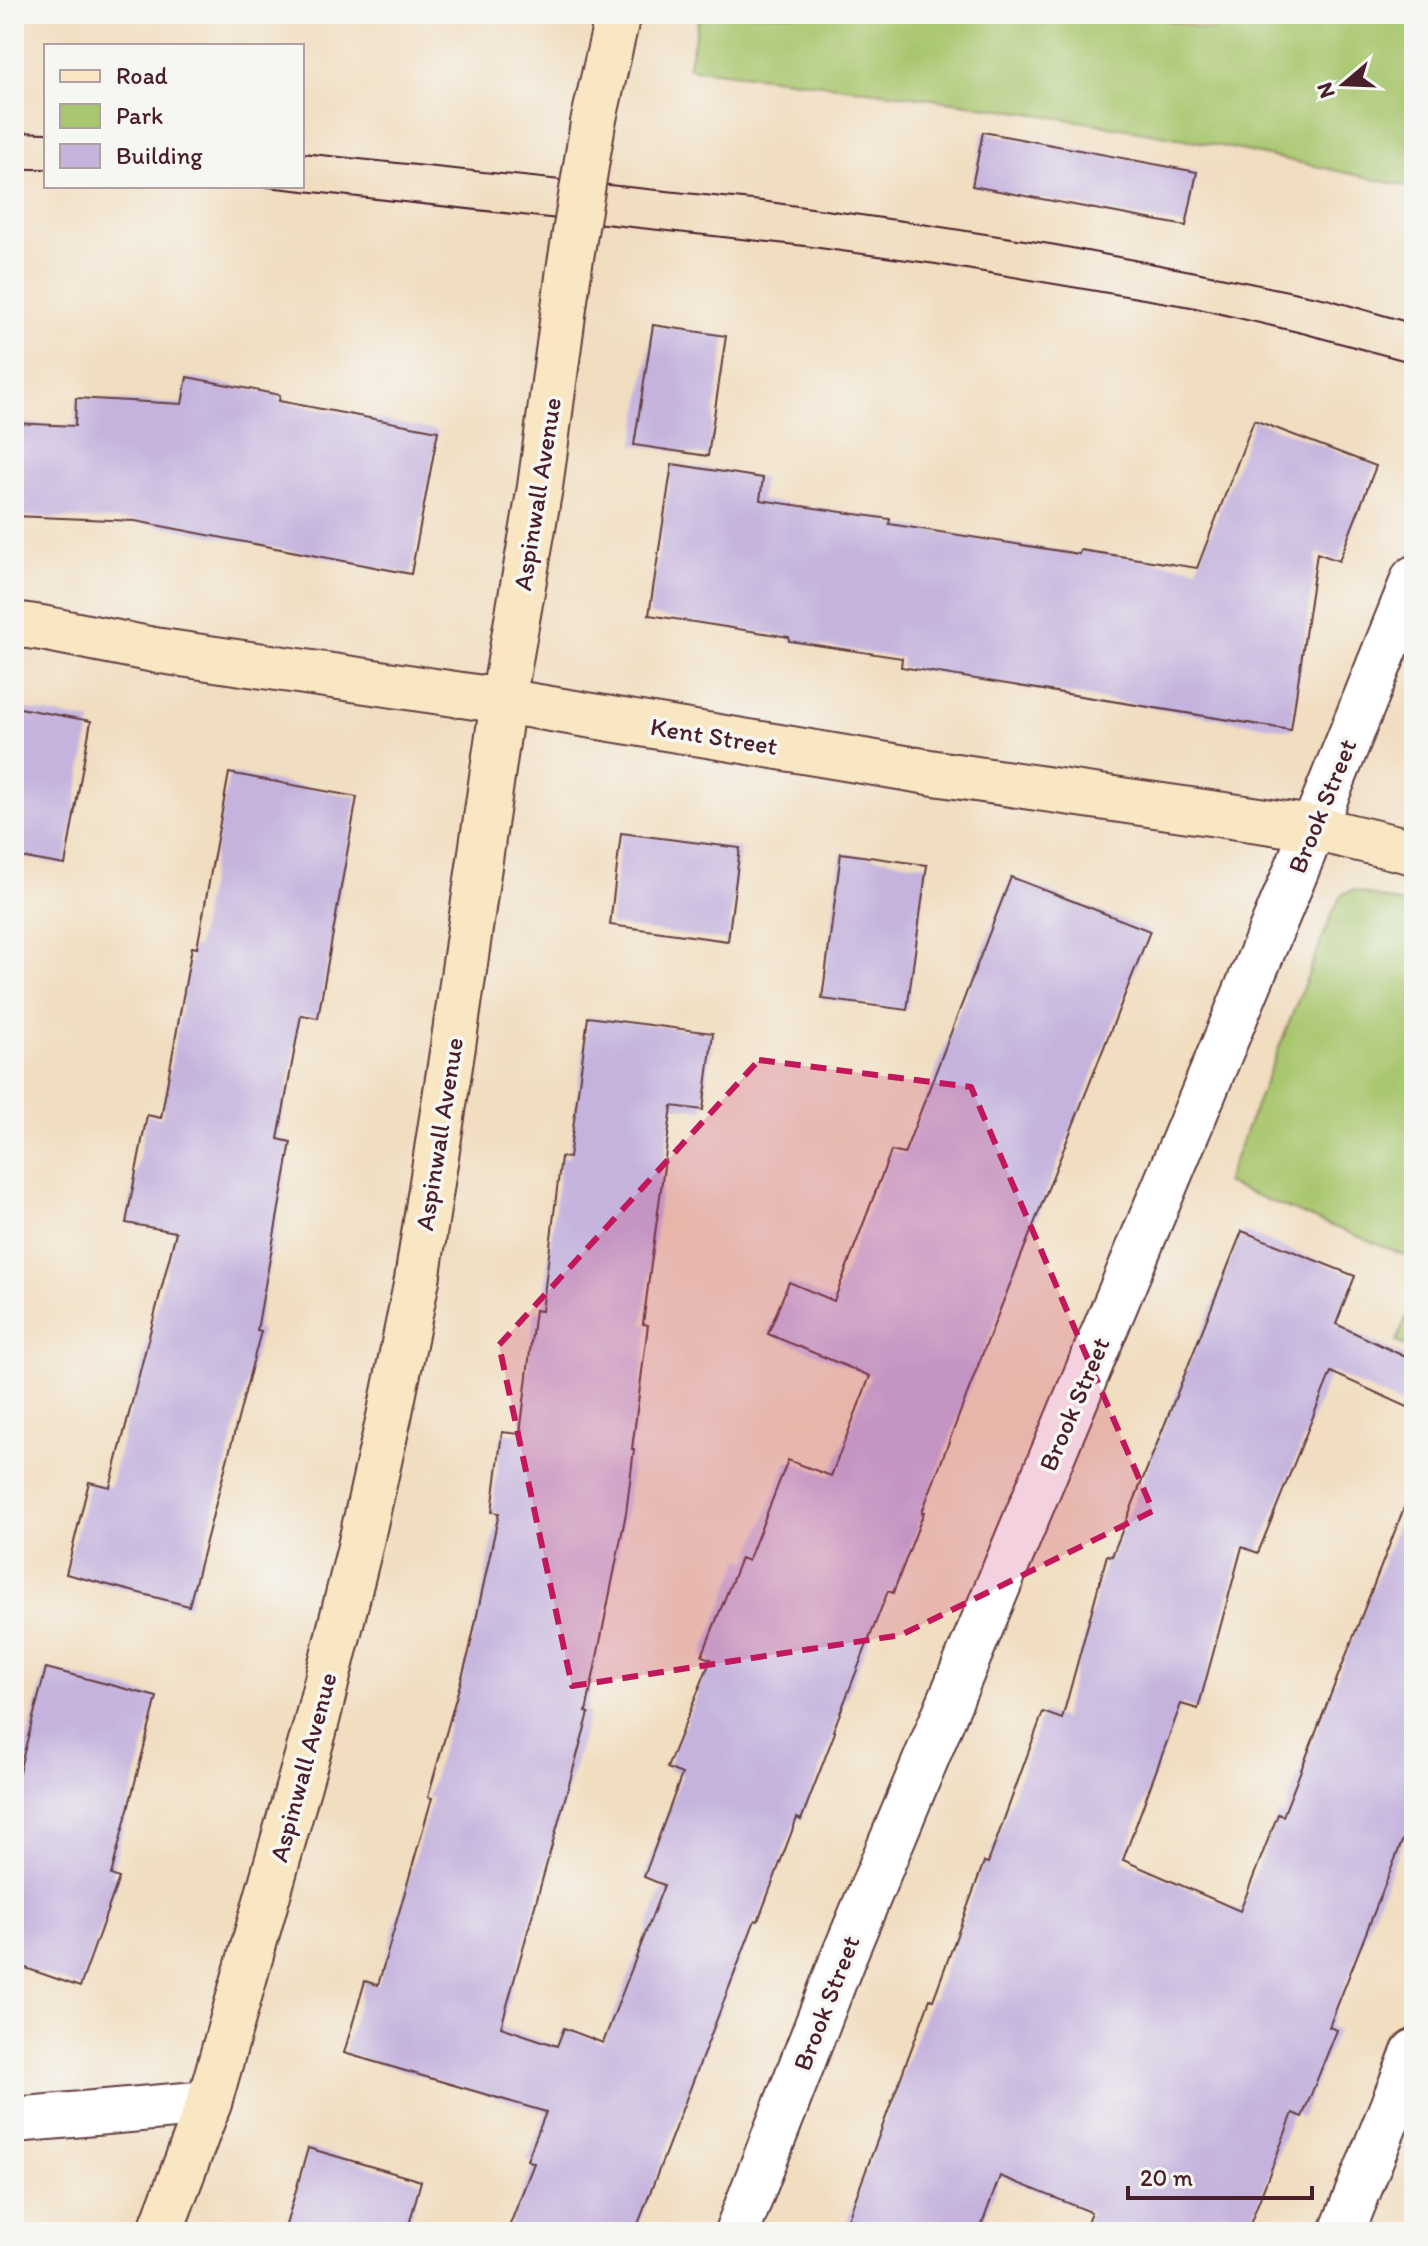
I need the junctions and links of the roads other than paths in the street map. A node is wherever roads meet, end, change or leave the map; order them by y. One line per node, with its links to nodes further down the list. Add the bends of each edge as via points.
1 (618, 14): 4 (main road, Aspinwall Avenue, bridge, via 593,123)
2 (1414, 578): 5 (street, Brook Street)
3 (14, 624): 4 (main road, Kent Street)
4 (503, 701): 5 (main road, Kent Street, via 935,773); 8 (main road, Aspinwall Avenue, via 419,1265 392,1402 315,1728)
5 (1313, 828): 6 (main road, Kent Street); 11 (street, Brook Street, via 843,1958)
6 (1414, 852)
7 (1414, 2052): 12 (street)
8 (209, 2103): 9 (street); 10 (main road, Aspinwall Avenue)
9 (14, 2120)
10 (160, 2232)
11 (737, 2232)
12 (1342, 2232)

